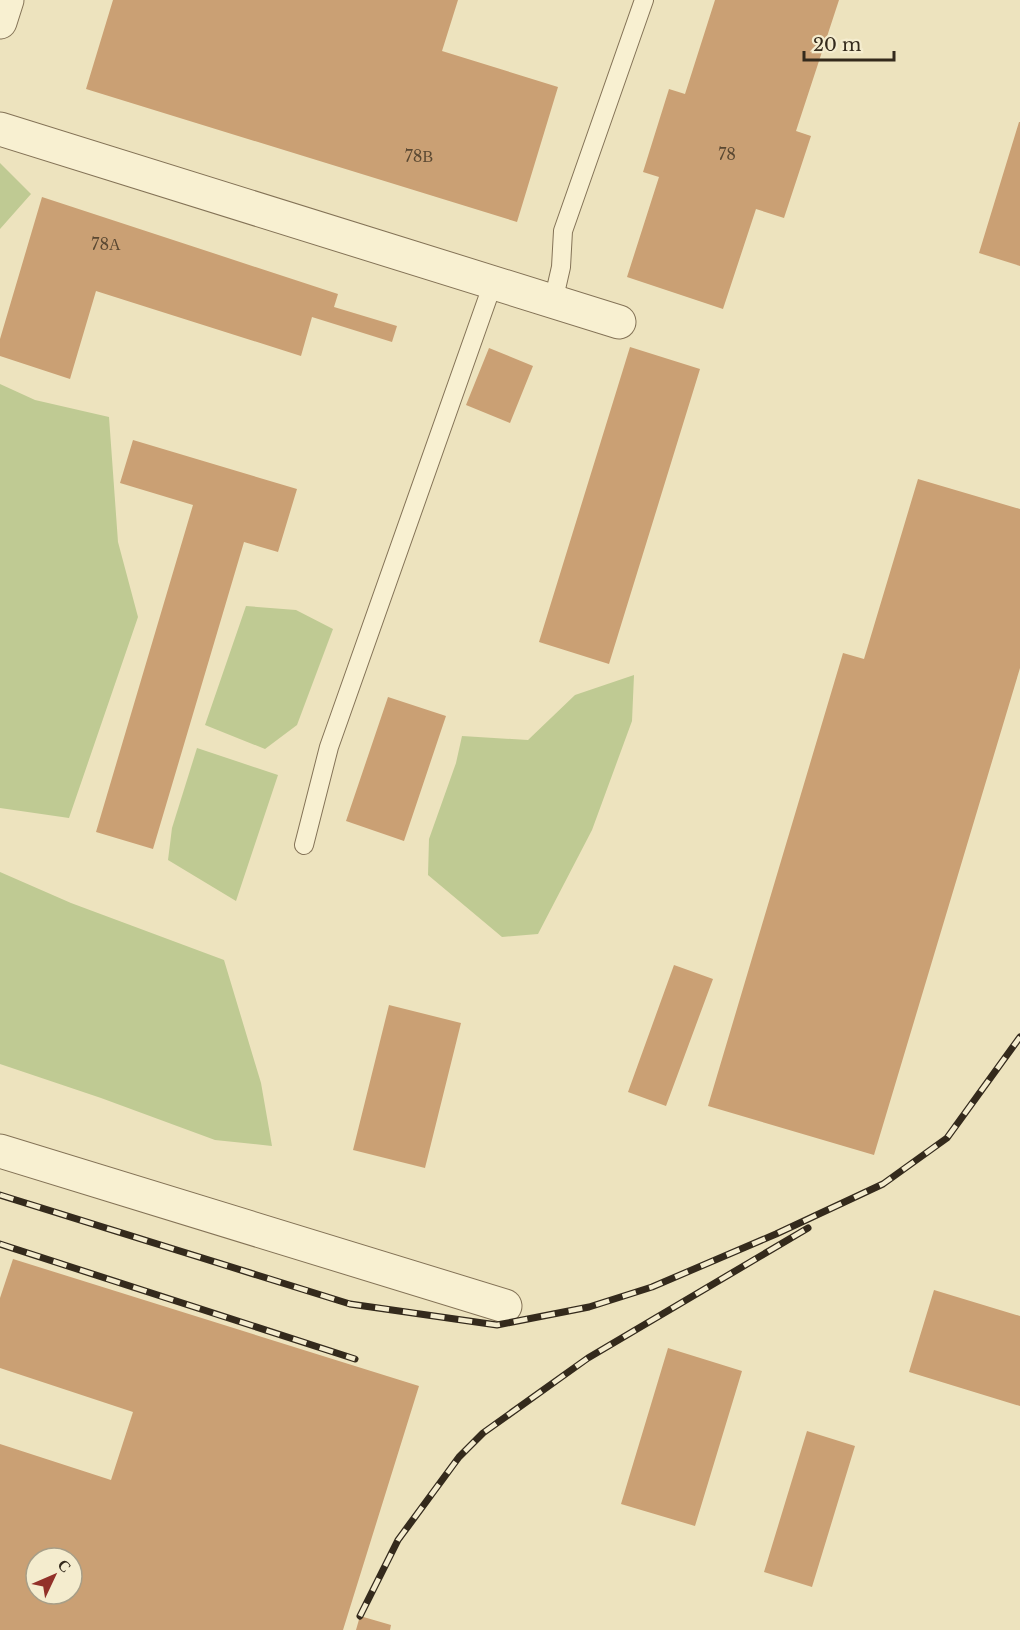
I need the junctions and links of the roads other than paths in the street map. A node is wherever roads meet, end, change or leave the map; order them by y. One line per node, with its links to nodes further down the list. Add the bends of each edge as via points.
1 (7, 0): 3 (street)
2 (644, 0): 6 (lane, via 563,231 561,267)
3 (0, 22)
4 (0, 129): 5 (street)
5 (493, 284): 6 (street); 8 (lane, via 330,747)
6 (553, 302): 7 (street)
7 (619, 322)
8 (304, 845)
9 (0, 1151): 10 (street)
10 (505, 1306)

